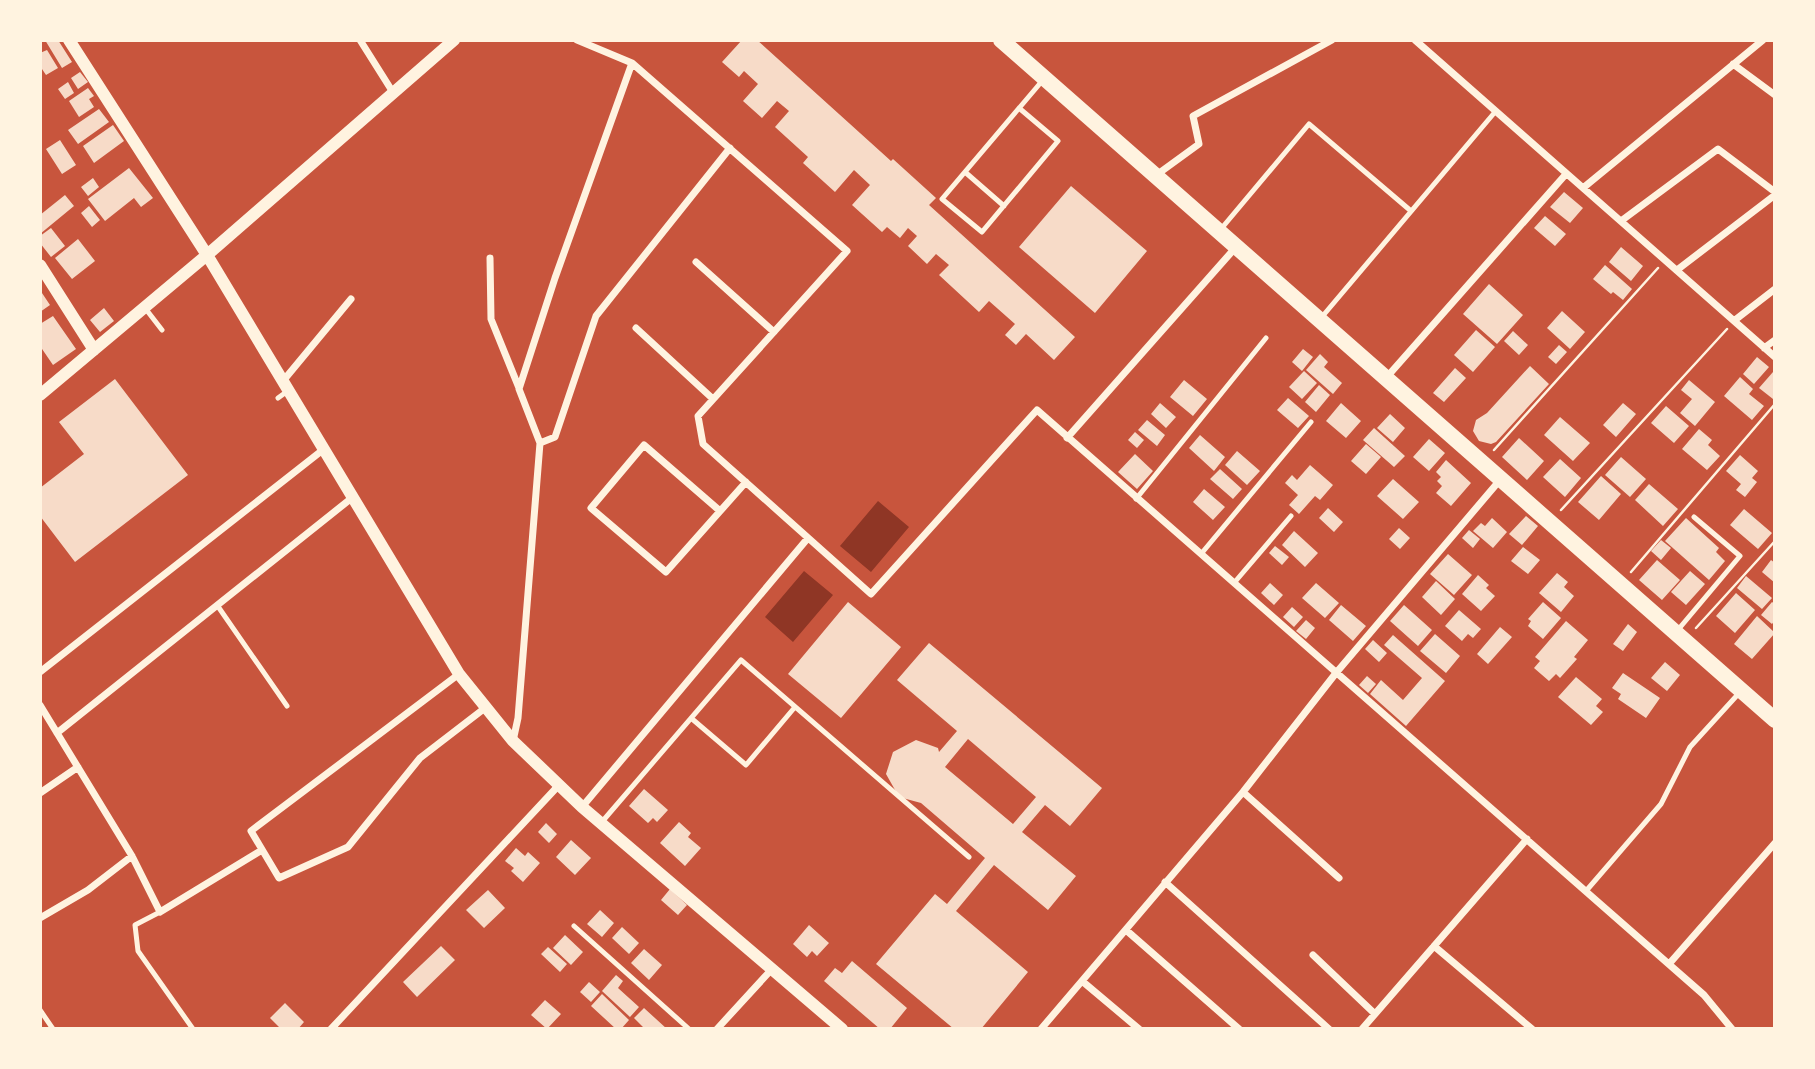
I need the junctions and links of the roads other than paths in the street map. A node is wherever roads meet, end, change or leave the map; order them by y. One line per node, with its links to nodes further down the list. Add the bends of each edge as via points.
1 (69, 40): 27 (street)
2 (360, 40): 12 (street)
3 (454, 40): 12 (street)
4 (577, 40): 9 (street)
5 (1000, 40): 11 (main road)
6 (1332, 40): 19 (street, via 1194,116 1199,144)
7 (1415, 40): 15 (street)
8 (1763, 40): 10 (street)
9 (632, 63): 16 (street); 46 (street)
10 (1733, 64): 13 (street); 20 (street)
11 (1044, 79): 14 (lane); 19 (main road)
12 (394, 94): 27 (street)
13 (1775, 96)
14 (1019, 108): 17 (lane); 22 (lane, via 1058,141)
15 (1495, 112): 18 (street); 23 (lane)
16 (730, 148): 39 (street, via 847,251); 52 (street, via 596,316 555,437)
17 (965, 173): 22 (lane); 22 (lane, via 942,199 982,232)
18 (1566, 174): 20 (street); 45 (street)
19 (1154, 176): 25 (main road)
20 (1583, 188): 24 (street)
21 (1775, 193): 24 (street, via 1718,149); 31 (street)
22 (1004, 206)
23 (1411, 211): 25 (lane, via 1309,124); 35 (lane)
24 (1621, 221): 31 (street)
25 (1219, 232): 26 (main road)
26 (1236, 246): 35 (main road); 51 (street)
27 (207, 255): 34 (street); 47 (street)
28 (491, 258): 46 (street, via 491,319)
29 (696, 262): 39 (street)
30 (40, 265): 43 (street)
31 (1677, 270): 36 (street)
32 (1775, 289): 36 (street)
33 (351, 299): 47 (street)
34 (145, 307): 38 (lane); 43 (street)
35 (1319, 320): 45 (main road)
36 (1735, 320): 42 (street)
37 (636, 328): 49 (street)
38 (162, 330)
39 (774, 332): 49 (street)
40 (1266, 338): 57 (lane)
41 (1775, 340): 42 (street)
42 (1765, 348): 44 (street)
43 (94, 350): 48 (street)
44 (1775, 357)
45 (1386, 379): 54 (main road)
46 (519, 389): 52 (street)
47 (283, 390): 53 (street)
48 (40, 396)
49 (713, 399): 55 (street, via 698,416 703,444)
50 (1311, 422): 62 (lane)
51 (1067, 438): 57 (street); 61 (street, via 1037,410 871,594)
52 (540, 443): 77 (street)
53 (324, 449): 56 (street); 66 (street)
54 (1500, 479): 65 (main road); 67 (street)
55 (746, 482): 58 (street); 61 (street)
56 (353, 497): 64 (street); 68 (street)
57 (1136, 499): 62 (street)
58 (720, 511): 58 (street, via 666,572 591,508 644,445)
59 (1292, 516): 63 (lane)
60 (1694, 517): 65 (lane, via 1740,556)
61 (808, 538): 82 (street)
62 (1201, 554): 63 (street)
63 (1234, 583): 67 (street)
64 (218, 605): 71 (lane); 76 (street)
65 (1680, 637): 69 (main road)
66 (40, 672)
67 (1336, 673): 80 (street); 84 (street)
68 (459, 674): 73 (street); 86 (street, via 251,831)
69 (1741, 691): 75 (main road); 91 (lane, via 1690,747 1661,804)
70 (40, 705): 76 (street)
71 (287, 706)
72 (795, 707): 74 (lane, via 741,660); 74 (lane, via 746,765); 88 (lane)
73 (485, 708): 77 (street); 86 (street, via 420,758 348,847 279,878)
74 (691, 718): 83 (lane)
75 (1775, 720)
76 (57, 733): 78 (street)
77 (513, 741): 79 (street)
78 (78, 767): 81 (street); 87 (street)
79 (559, 785): 82 (street); 105 (street)
80 (1243, 792): 89 (street); 90 (street)
81 (40, 793)
82 (582, 807): 83 (street)
83 (601, 823): 99 (street)
84 (1527, 839): 91 (street); 96 (street)
85 (1775, 843): 98 (street)
86 (262, 850): 92 (street)
87 (132, 856): 92 (street); 93 (street, via 88,890)
88 (970, 857)
89 (1339, 878)
90 (1166, 882): 95 (street); 112 (street)
91 (1586, 891): 98 (street)
92 (160, 912): 104 (lane, via 135,925 138,951)
93 (40, 918)
94 (574, 926): 106 (lane)
95 (1126, 930): 100 (street); 111 (street)
96 (1434, 946): 102 (street); 114 (street)
97 (1313, 955): 102 (street)
98 (1669, 964): 115 (street, via 1704,995)
99 (772, 970): 107 (street); 108 (street)
100 (1082, 981): 109 (street); 110 (street)
101 (40, 1010): 103 (lane)
102 (1375, 1014): 113 (street)
103 (53, 1029)
104 (193, 1029)
105 (331, 1029)
106 (689, 1029)
107 (717, 1029)
108 (842, 1029)
109 (1041, 1029)
110 (1139, 1029)
111 (1239, 1029)
112 (1329, 1029)
113 (1362, 1029)
114 (1532, 1029)
115 (1731, 1029)

